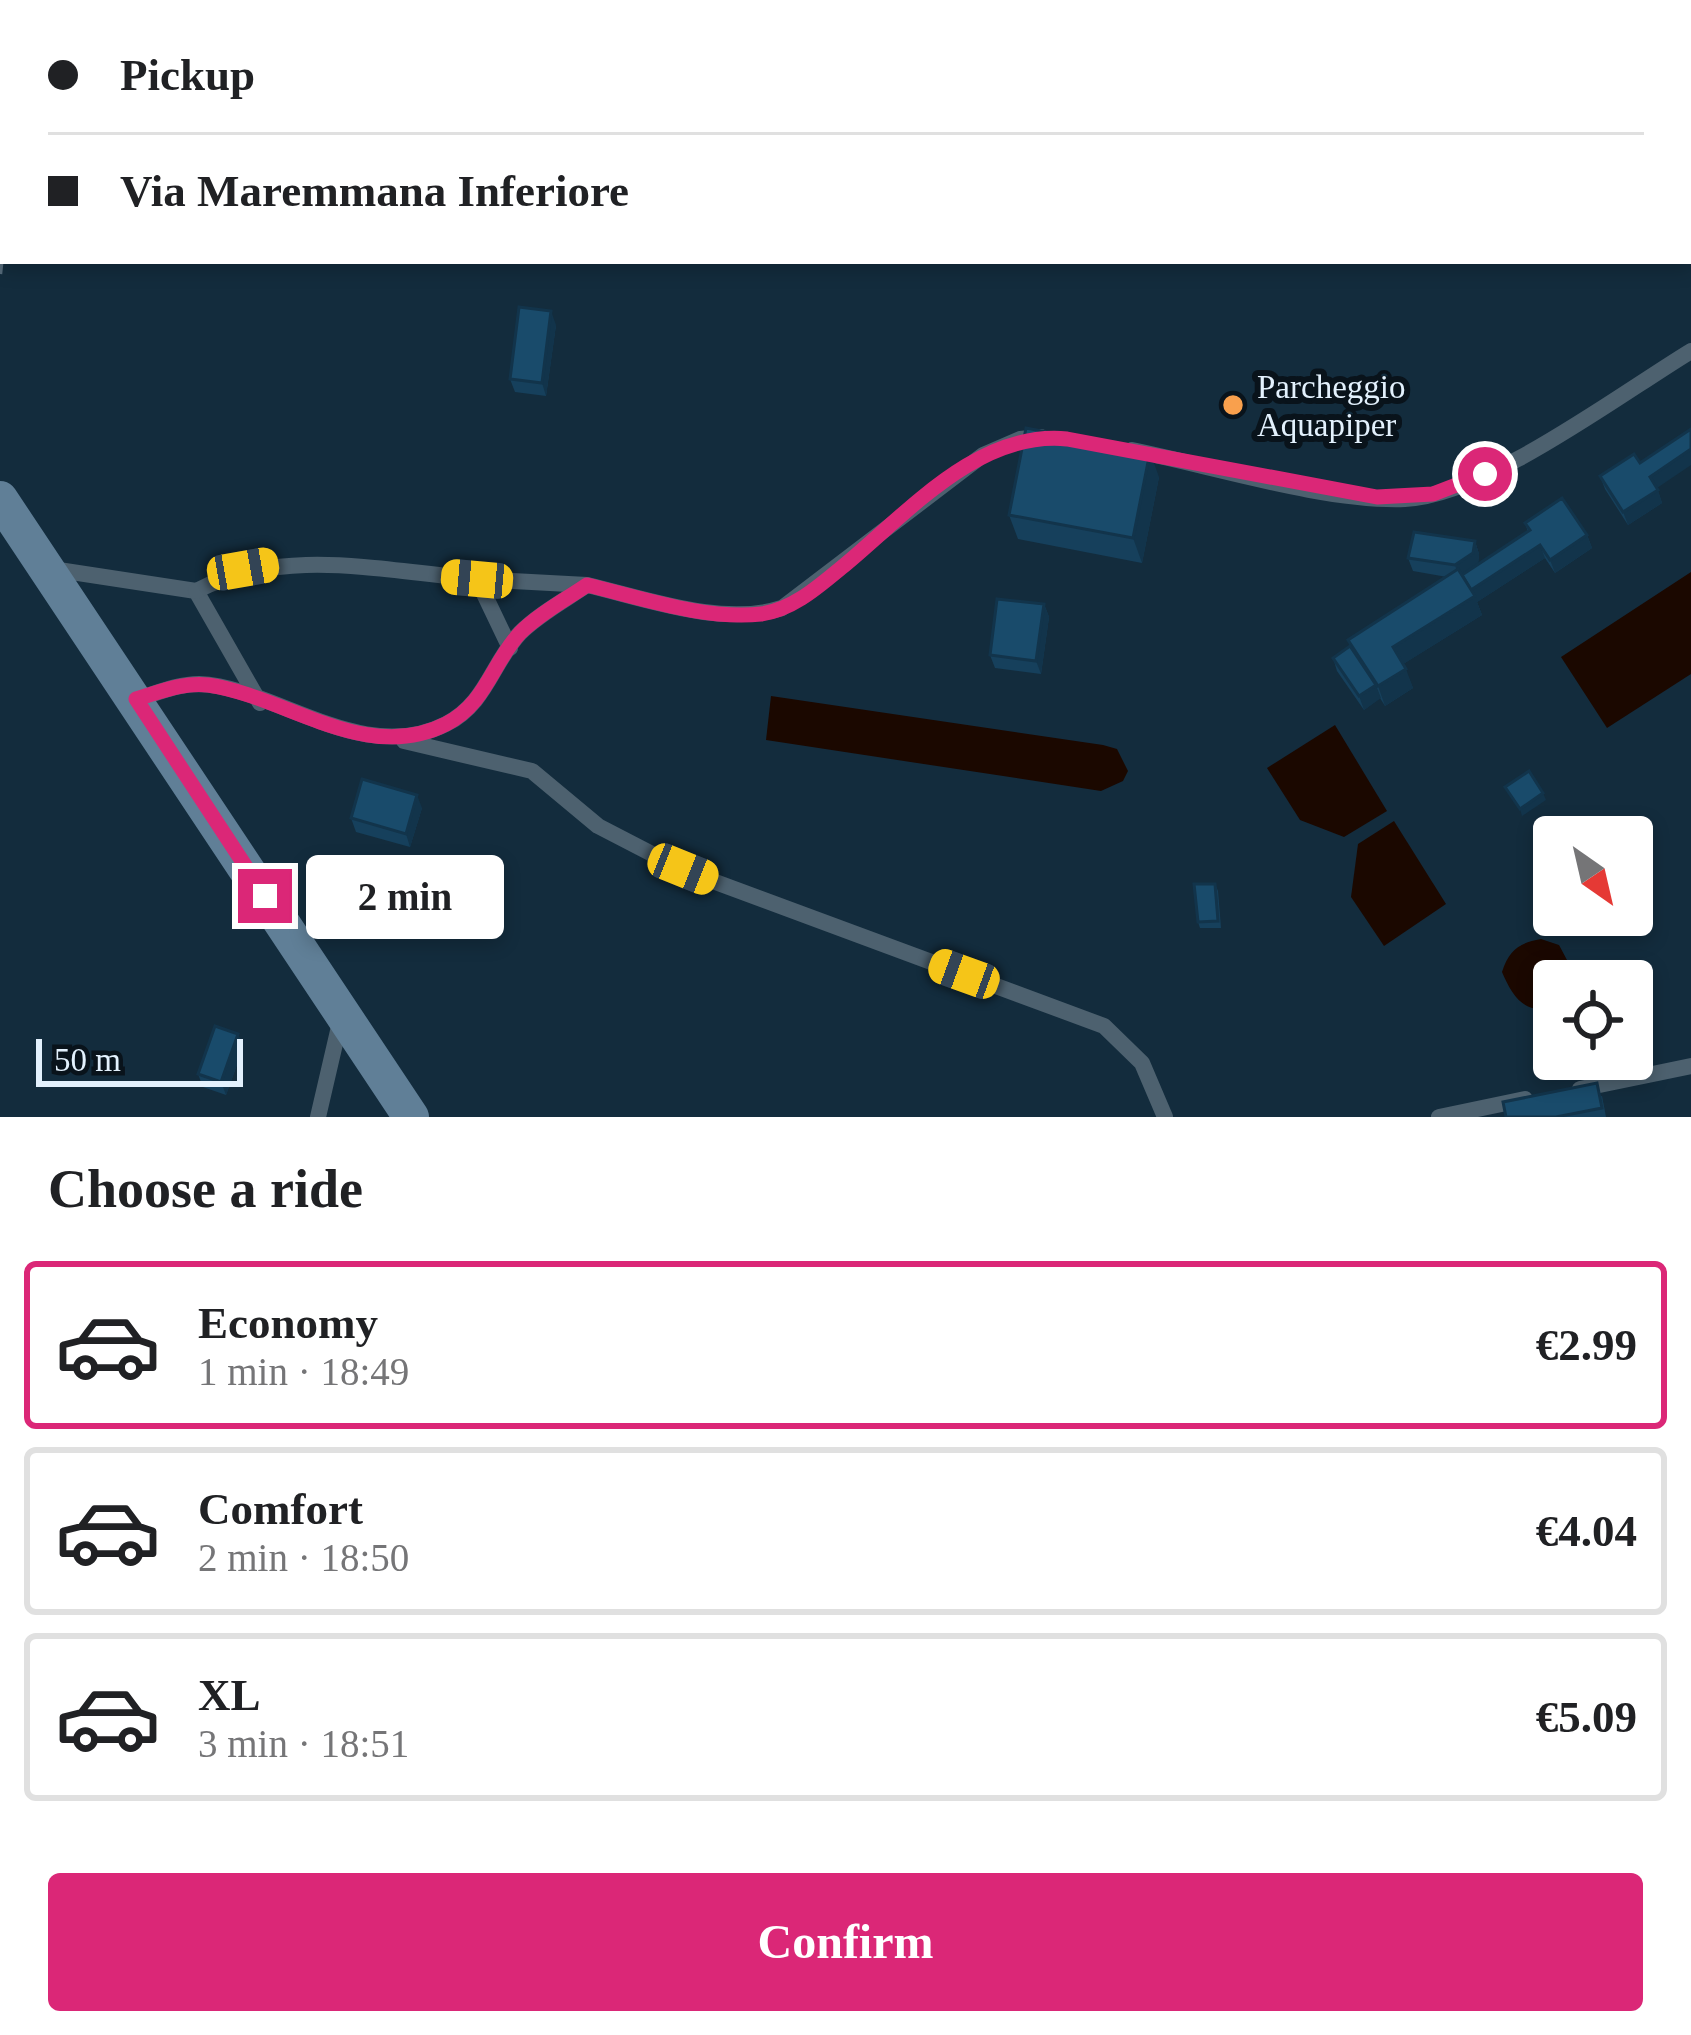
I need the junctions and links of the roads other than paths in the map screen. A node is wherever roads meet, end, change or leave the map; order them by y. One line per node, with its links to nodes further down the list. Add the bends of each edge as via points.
1 (1691, 351): 3 (lane, via 1485,474 1419,497 1377,497)
2 (1067, 439): 7 (lane, via 1020,439 983,455 811,591 773,611 692,609)
3 (1120, 448)
4 (0, 499): 5 (main road)
5 (48, 569): 8 (lane); 10 (main road)
6 (477, 579): 7 (lane); 8 (lane, via 293,563 243,569); 9 (lane)
7 (587, 585): 9 (lane)
8 (196, 591): 11 (lane)
9 (510, 648): 12 (lane, via 460,717)
10 (136, 699): 11 (lane, via 195,684); 13 (main road)
11 (260, 703): 12 (lane)
12 (391, 738): 18 (lane, via 532,771 598,826 683,869 1104,1026 1142,1064)
13 (342, 1015): 16 (lane); 17 (main road)
14 (1691, 1066): 15 (lane)
15 (1482, 1113): 19 (lane)
16 (318, 1117)
17 (411, 1117)
18 (1165, 1117)
19 (1439, 1117)

